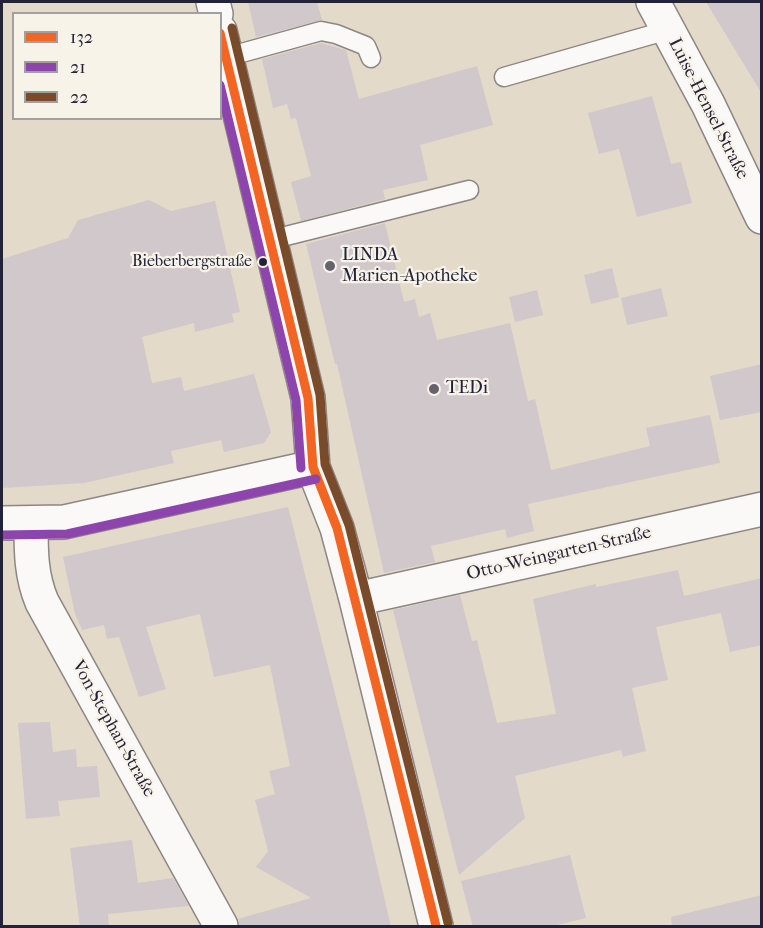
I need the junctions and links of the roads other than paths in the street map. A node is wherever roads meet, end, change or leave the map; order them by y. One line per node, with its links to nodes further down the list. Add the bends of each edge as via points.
1 (653, 2): 2 (street, Luise-Hensel-Straße)
2 (668, 30): 5 (lane); 7 (street, Luise-Hensel-Straße)
3 (224, 44): 4 (lane, via 321,31 366,46); 8 (street)
4 (371, 58)
5 (504, 77)
6 (469, 189): 8 (lane)
7 (762, 217)
8 (270, 240): 9 (street, via 308,398)
9 (313, 467): 11 (street, via 117,512 64,522); 12 (street, via 337,528)
10 (762, 509): 12 (street, Otto-Weingarten-Straße)
11 (16, 524): 13 (street, Von-Stephan-Straße, via 42,602)
12 (356, 599): 14 (street)
13 (221, 927)
14 (436, 927)

